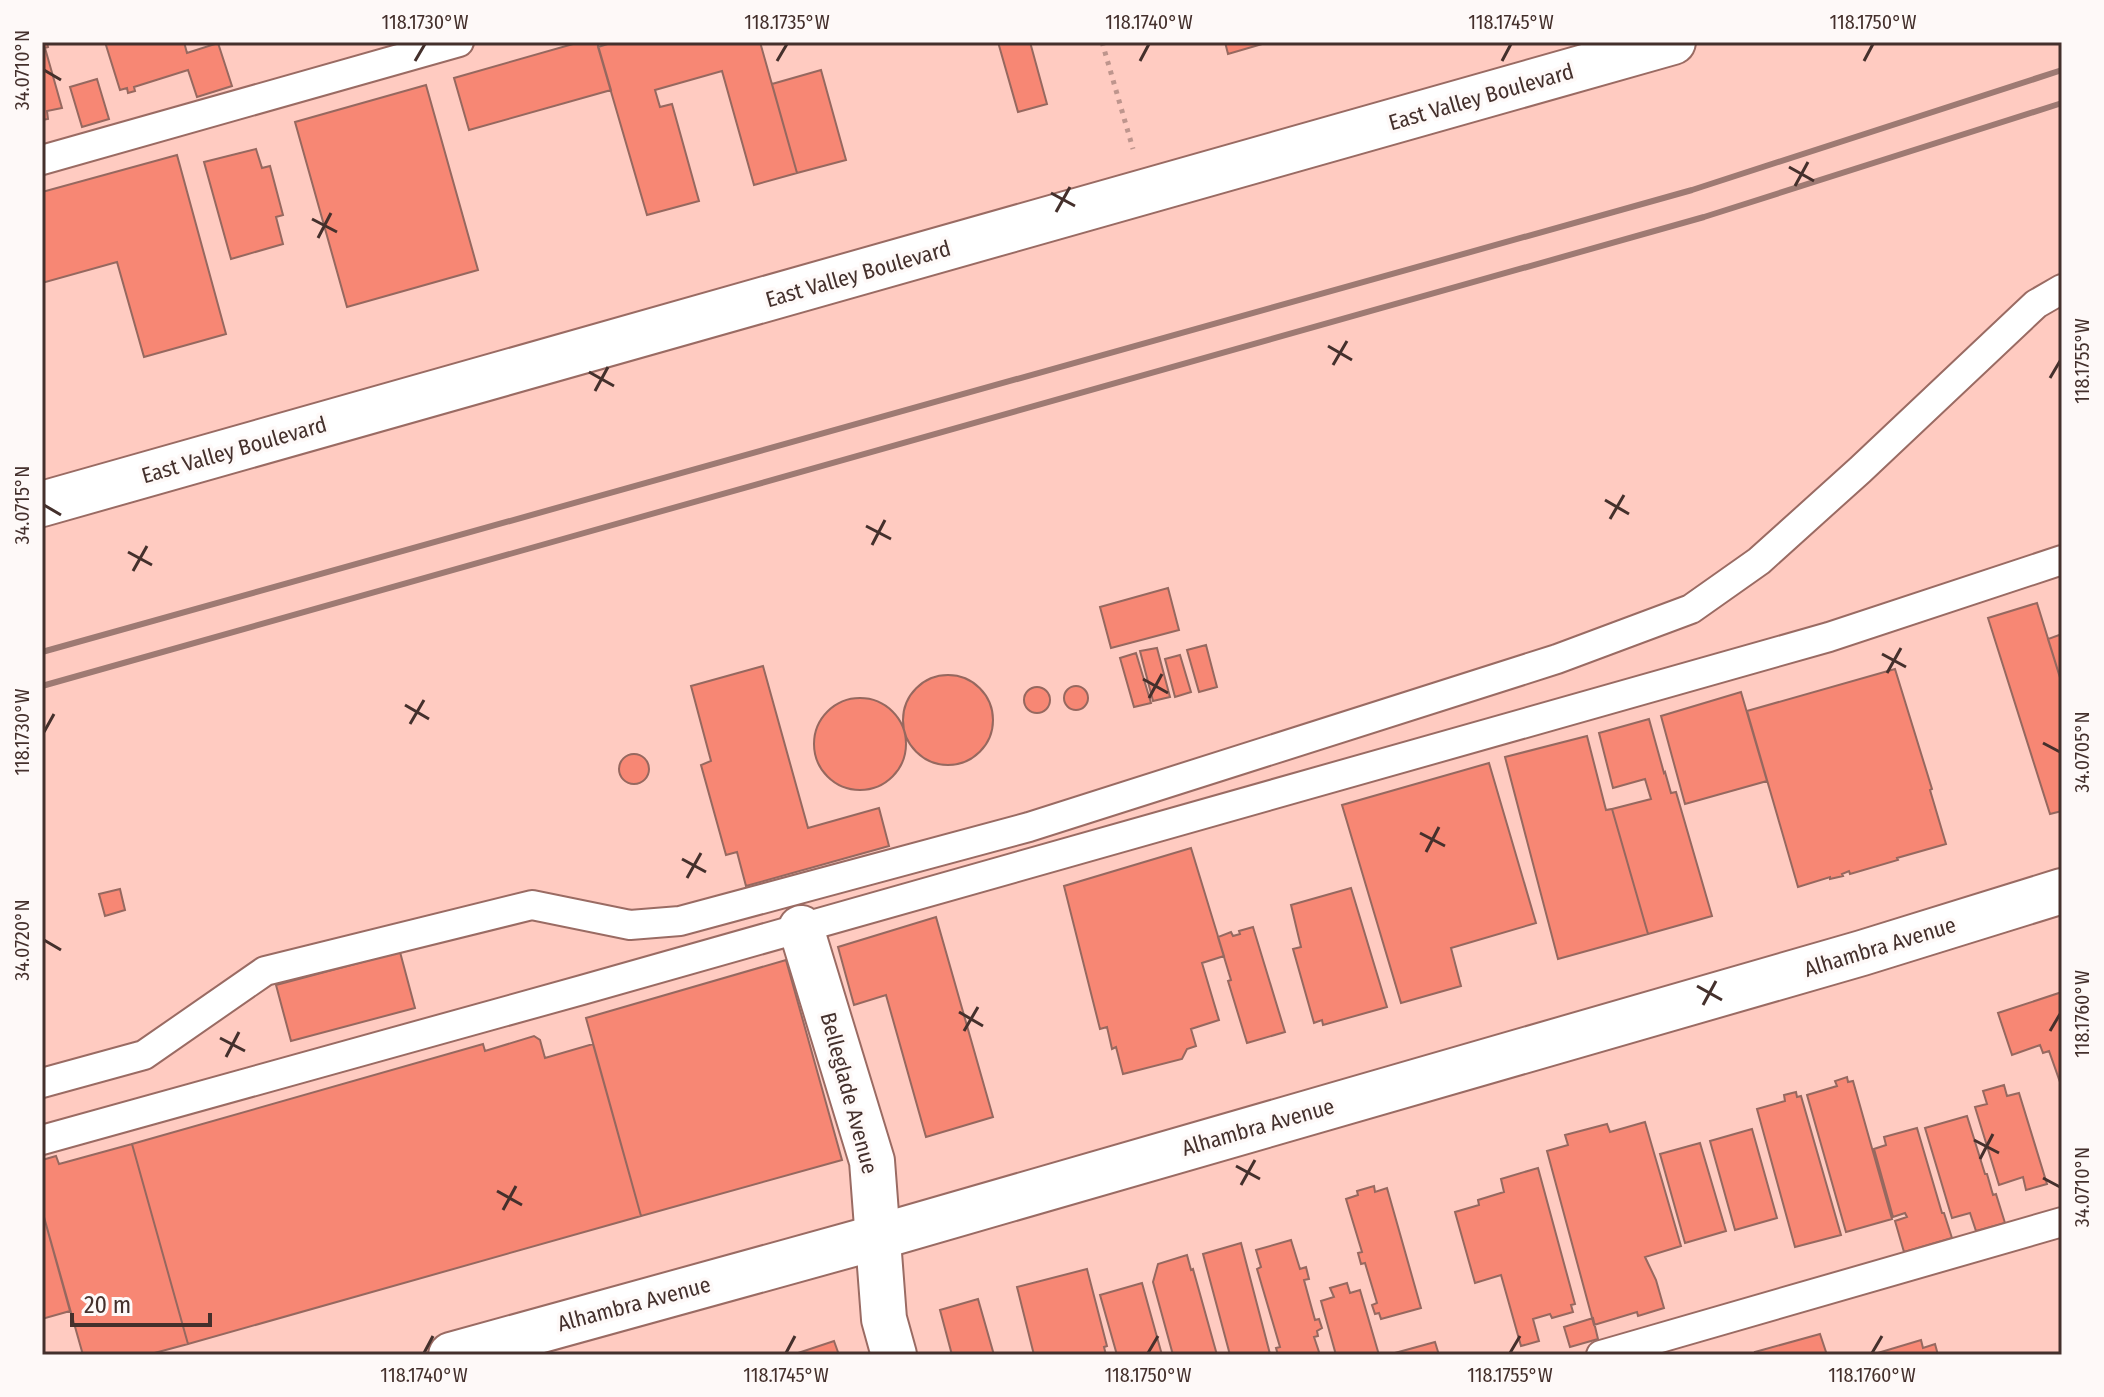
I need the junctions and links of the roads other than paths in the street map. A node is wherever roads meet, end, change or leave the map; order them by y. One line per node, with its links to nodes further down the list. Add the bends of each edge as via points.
1 (459, 42): 3 (lane)
2 (1673, 42): 5 (main road, East Valley Boulevard)
3 (42, 160)
4 (2062, 289): 9 (lane, via 2036,304 1759,561 1691,609 1557,659 1029,827 680,921 630,925 532,905 265,971 144,1055)
5 (42, 504)
6 (2062, 560): 8 (lane, via 1829,637)
7 (2062, 891): 12 (main road, Alhambra Avenue, via 1847,958)
8 (801, 928): 10 (lane); 12 (main road, Belleglade Avenue, via 872,1161)
9 (42, 1083)
10 (42, 1140)
11 (2062, 1222): 15 (lane)
12 (878, 1237): 13 (main road, Alhambra Avenue); 14 (main road, Belleglade Avenue, via 884,1319)
13 (451, 1355)
14 (894, 1355)
15 (1601, 1355)

